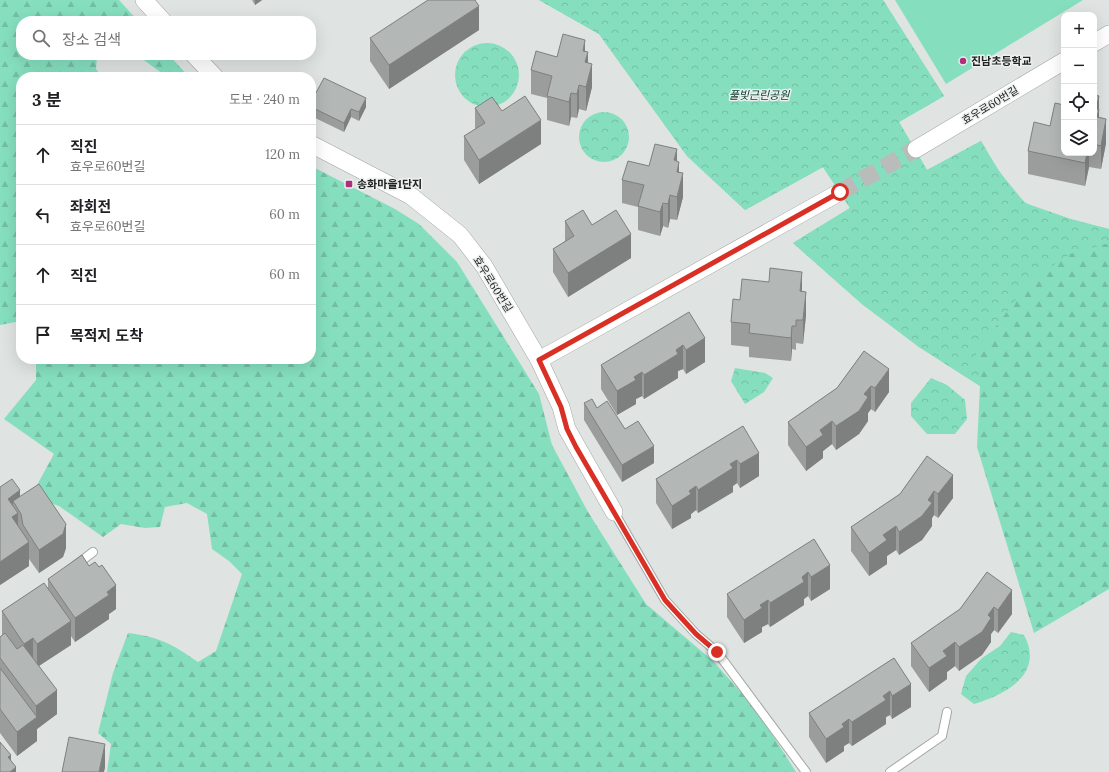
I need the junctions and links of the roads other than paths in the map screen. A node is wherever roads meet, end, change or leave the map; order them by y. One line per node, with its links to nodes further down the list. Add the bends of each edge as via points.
1 (144, 0): 2 (street)
2 (158, 16)
3 (1109, 34): 4 (street)
4 (1097, 41)
5 (199, 60): 7 (street)
6 (1061, 63): 9 (street, 효우로60번길)
7 (210, 72)
8 (316, 147): 11 (street, 효우로60번길, via 411,196 460,236 484,266)
9 (916, 149)
10 (840, 192): 11 (street)
11 (539, 360): 12 (street, 효우로60번길, via 561,407 567,429)
12 (614, 512): 16 (lane, via 665,600 696,634 717,652)
13 (93, 552): 14 (lane)
14 (68, 570)
15 (947, 712): 17 (lane, via 942,736)
16 (806, 772)
17 (890, 772)

